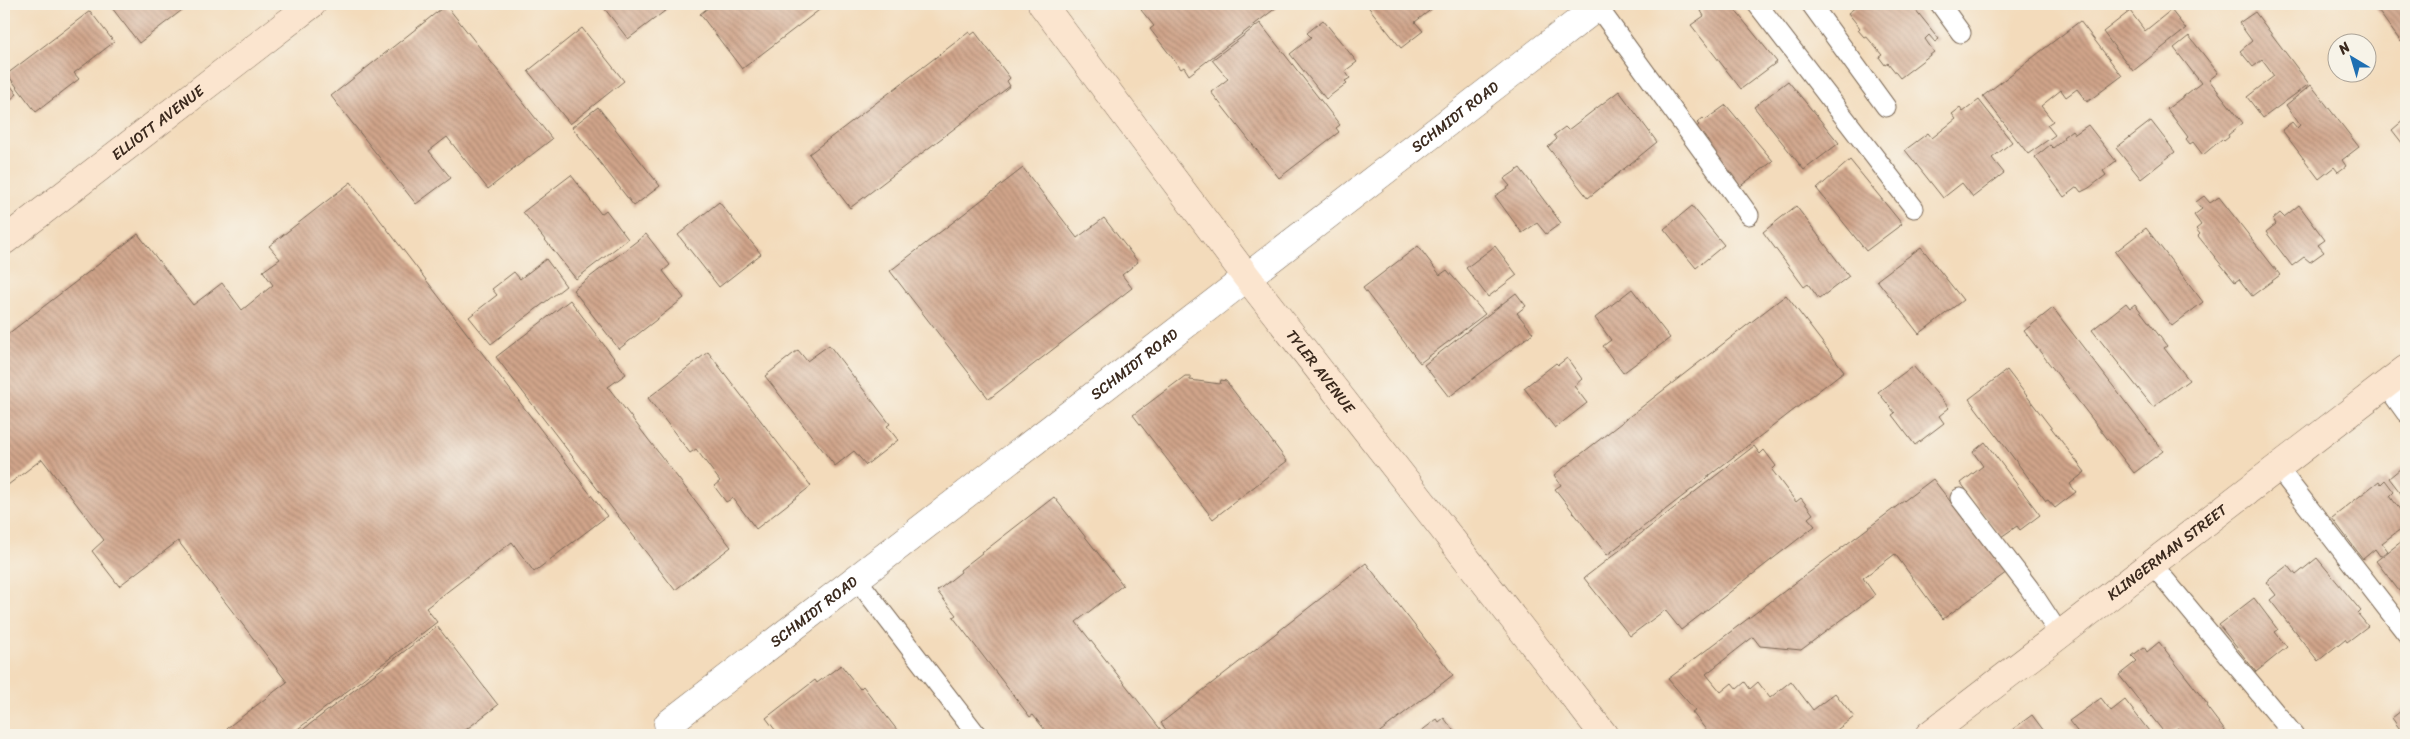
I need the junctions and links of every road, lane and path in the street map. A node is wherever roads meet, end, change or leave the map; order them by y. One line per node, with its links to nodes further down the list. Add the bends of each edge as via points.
1 (312, 4): 11 (street, ELLIOTT AVENUE)
2 (1042, 4): 12 (street, TYLER AVENUE)
3 (1757, 4): 9 (lane)
4 (1811, 4): 8 (lane)
5 (1940, 4): 7 (lane)
6 (1599, 5): 10 (lane); 12 (street, SCHMIDT ROAD)
7 (1961, 33)
8 (1886, 107)
9 (1914, 208)
10 (1749, 215)
11 (4, 241)
12 (1246, 276): 18 (street, SCHMIDT ROAD); 23 (street, TYLER AVENUE)
13 (2396, 377): 14 (lane); 15 (street, KLINGERMAN STREET)
14 (2406, 413)
15 (2278, 468): 17 (street, KLINGERMAN STREET); 19 (lane)
16 (1960, 498): 20 (lane, via 2029,588)
17 (2152, 564): 20 (street, KLINGERMAN STREET); 25 (lane)
18 (856, 578): 21 (street, SCHMIDT ROAD); 22 (lane)
19 (2406, 632)
20 (2060, 635): 24 (street, KLINGERMAN STREET)
21 (668, 724)
22 (977, 735)
23 (1604, 735)
24 (1929, 735)
25 (2294, 735)

